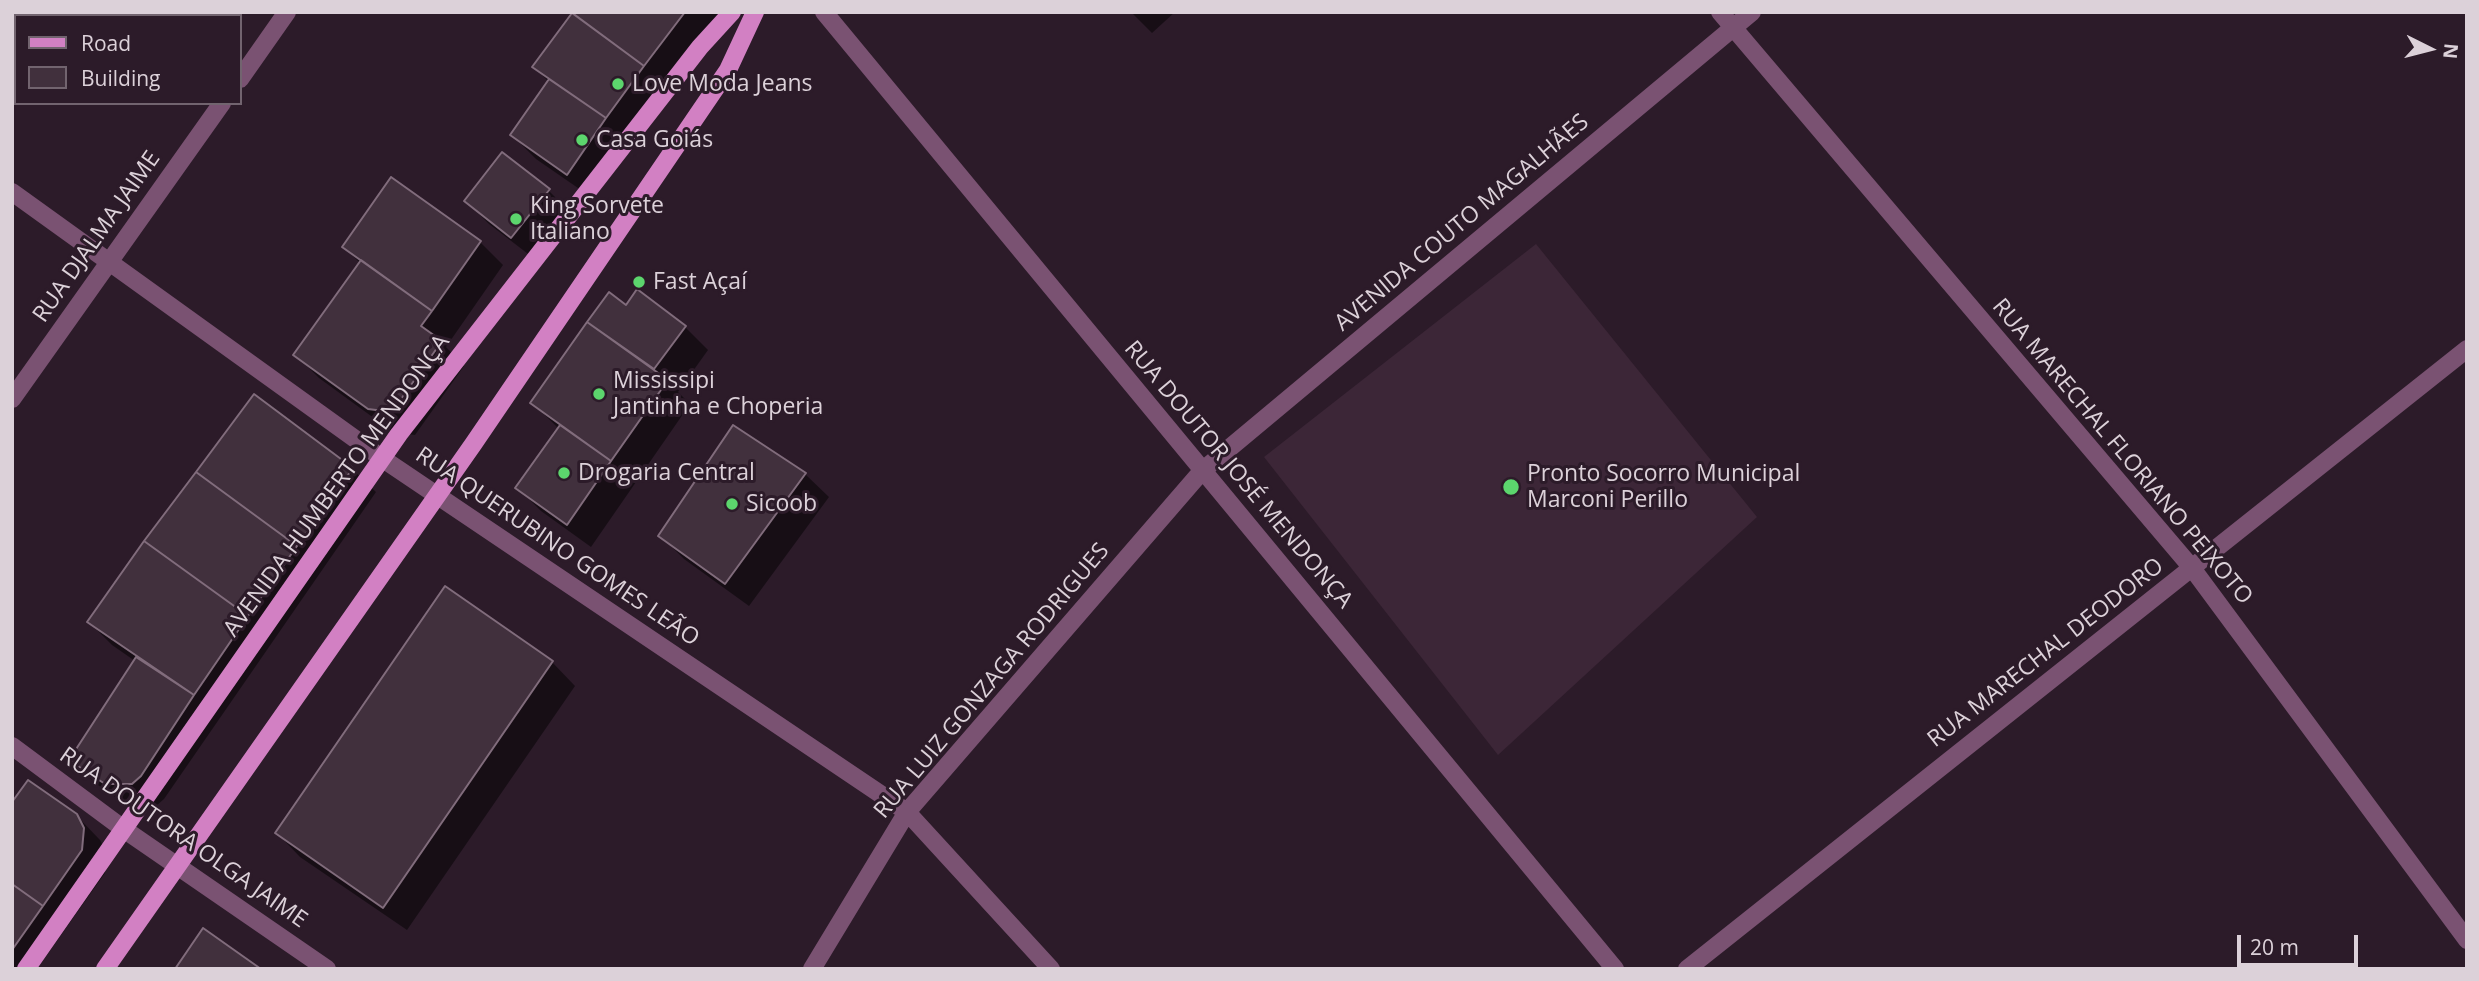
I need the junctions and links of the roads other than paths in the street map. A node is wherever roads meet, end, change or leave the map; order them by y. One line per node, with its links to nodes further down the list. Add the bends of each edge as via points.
1 (288, 12): 8 (street)
2 (732, 12): 14 (main road, AVENIDA HUMBERTO MENDONÇA, via 640,124)
3 (755, 12): 16 (main road, via 728,70)
4 (824, 12): 15 (street, RUA DOUTOR JOSÉ MENDONÇA)
5 (1720, 12): 7 (street, RUA MARECHAL FLORIANO PEIXOTO)
6 (1752, 12): 7 (street, AVENIDA COUTO MAGALHÃES)
7 (1733, 28): 15 (street, AVENIDA COUTO MAGALHÃES); 17 (street, RUA MARECHAL FLORIANO PEIXOTO)
8 (242, 76)
9 (221, 105): 11 (street, RUA DJALMA JAIME)
10 (12, 192): 11 (street, RUA QUERUBINO GOMES LEÃO)
11 (109, 262): 13 (street, RUA DJALMA JAIME); 14 (street, RUA QUERUBINO GOMES LEÃO)
12 (2467, 349): 17 (street, RUA MARECHAL DEODORO)
13 (12, 399)
14 (383, 459): 16 (street, RUA QUERUBINO GOMES LEÃO); 20 (main road, AVENIDA HUMBERTO MENDONÇA)
15 (1202, 471): 19 (street, RUA LUIZ GONZAGA RODRIGUES); 28 (street, RUA DOUTOR JOSÉ MENDONÇA)
16 (437, 496): 19 (street, RUA QUERUBINO GOMES LEÃO); 21 (main road)
17 (2192, 568): 22 (street, RUA MARECHAL FLORIANO PEIXOTO); 29 (street, RUA MARECHAL DEODORO)
18 (12, 746): 20 (street, RUA DOUTORA OLGA JAIME)
19 (907, 813): 26 (street, RUA LUIZ GONZAGA RODRIGUES); 27 (street, RUA QUERUBINO GOMES LEÃO)
20 (125, 830): 21 (street, RUA DOUTORA OLGA JAIME); 23 (main road, AVENIDA HUMBERTO MENDONÇA)
21 (177, 867): 24 (main road); 25 (street, RUA DOUTORA OLGA JAIME)
22 (2467, 940)
23 (26, 969)
24 (105, 969)
25 (327, 969)
26 (812, 969)
27 (1051, 969)
28 (1615, 969)
29 (1687, 969)

